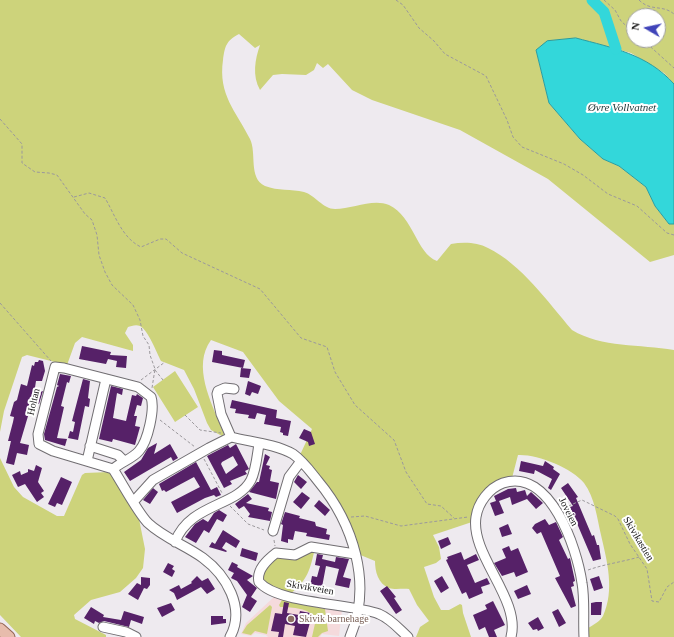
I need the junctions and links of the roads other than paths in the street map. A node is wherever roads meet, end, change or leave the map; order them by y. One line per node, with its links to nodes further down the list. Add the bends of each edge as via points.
1 (106, 379): 5 (street); 6 (street, Holtan, via 57,367 53,371 37,439 41,446); 7 (street, via 147,392 152,407 144,443 136,454)
2 (234, 389): 3 (street, via 225,388 217,394 221,414)
3 (231, 436): 4 (street); 10 (street, via 153,480)
4 (259, 444): 8 (street, via 286,450); 12 (street, via 250,481 244,489 191,518)
5 (90, 446): 6 (street); 7 (street, via 118,455)
6 (86, 461): 9 (street, Holtan)
7 (124, 461): 9 (street)
8 (301, 461): 11 (street, via 288,477); 13 (street, via 326,490 343,518)
9 (113, 469): 10 (street)
10 (134, 500): 12 (street, via 147,522)
11 (273, 531)
12 (175, 542): 20 (street, via 201,556 223,577 234,598 236,609)
13 (355, 554): 14 (street, via 359,590); 14 (street, Skivikveien, via 311,547 295,555 276,553 268,559 259,574 259,582 263,587 286,596)
14 (358, 610): 17 (street, via 380,615); 21 (street)
15 (103, 627): 19 (street)
16 (0, 629): 18 (main road)
17 (402, 635)
18 (9, 637)
19 (136, 637)
20 (232, 637)
21 (350, 637)
22 (511, 637): 23 (street, Joveien, via 511,614 476,532 476,516 482,503 496,486 511,481 538,488 557,512 580,572)
23 (584, 637)

